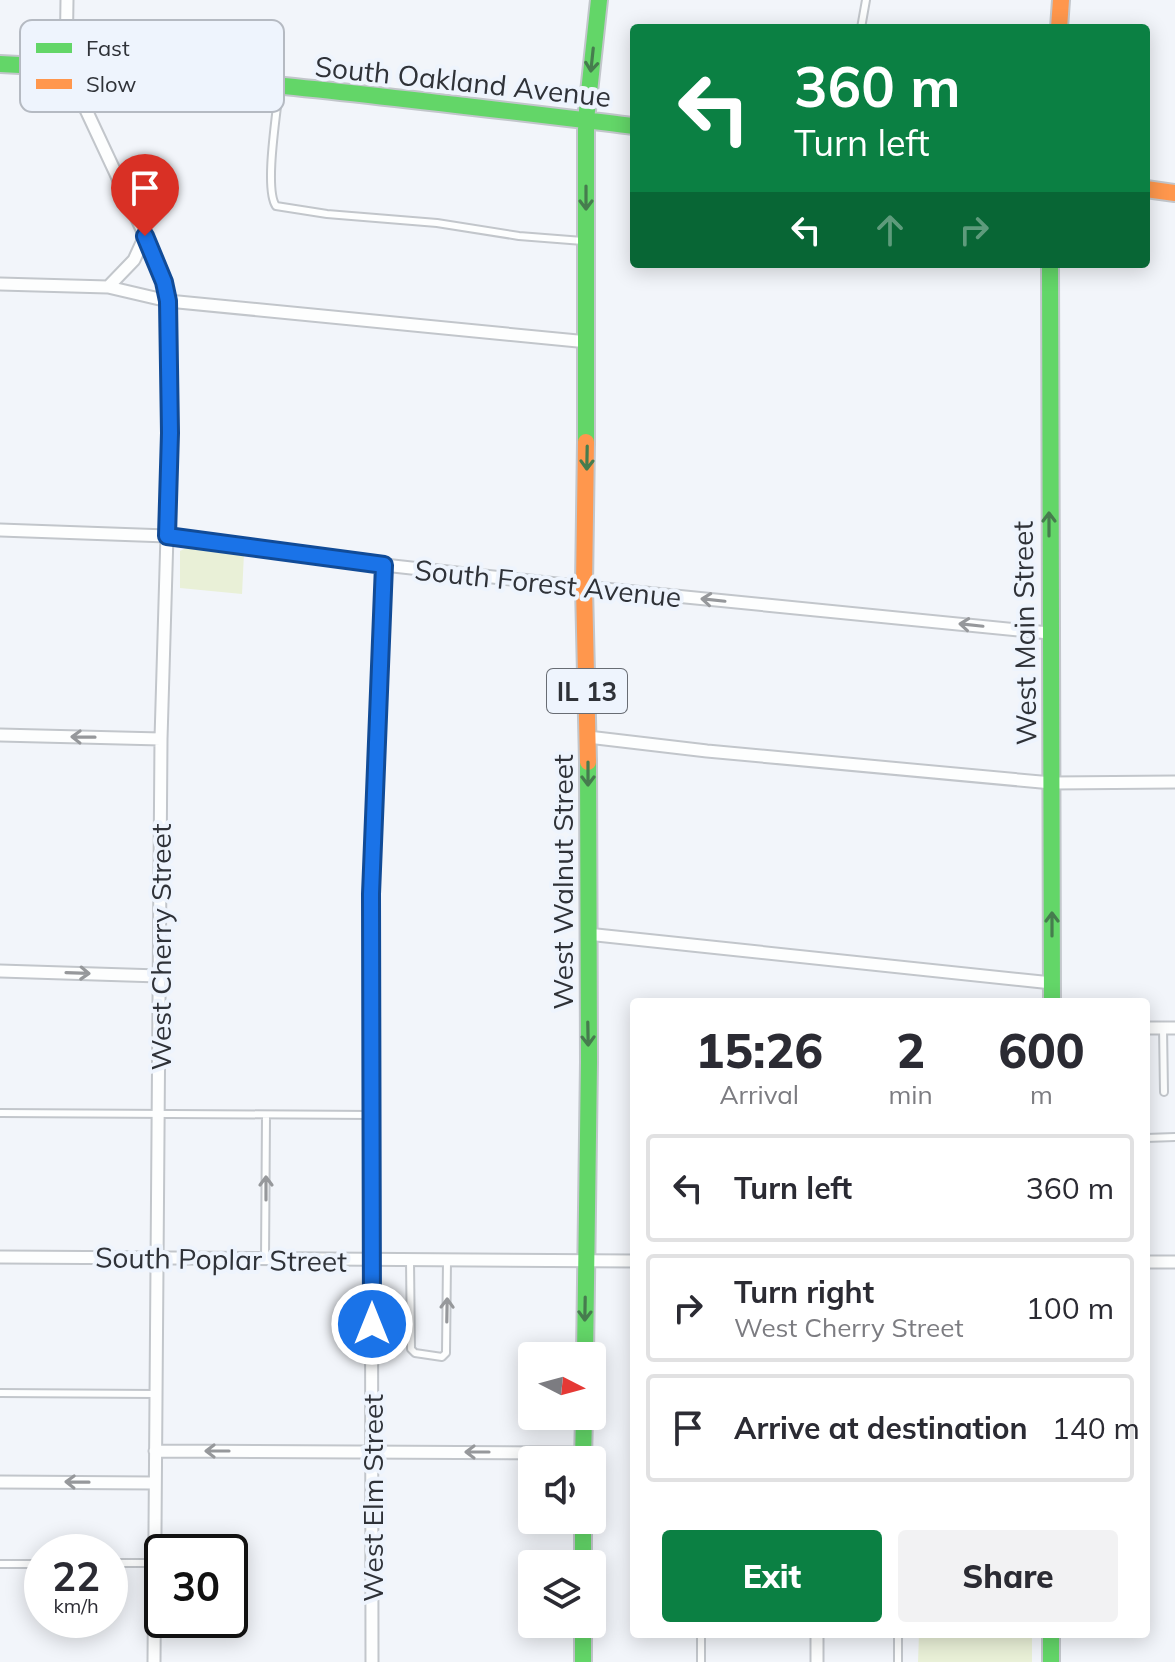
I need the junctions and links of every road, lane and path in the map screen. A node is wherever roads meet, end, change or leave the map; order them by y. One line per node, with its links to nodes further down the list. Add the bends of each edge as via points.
1 (67, 0): 5 (street)
2 (599, 0): 13 (main road, IL 13, one-way to 13)
3 (866, 0): 6 (lane)
4 (1061, 0): 7 (main road)
5 (67, 20)
6 (862, 24)
7 (1059, 24)
8 (0, 64): 9 (main road, South Oakland Avenue)
9 (20, 65)
10 (284, 88): 13 (main road, South Oakland Avenue)
11 (87, 112): 17 (street, West Cherry Street)
12 (277, 112): 18 (lane, via 271,178 276,206)
13 (586, 120): 14 (main road, South Oakland Avenue); 18 (main road, West Walnut Street / IL 13, one-way to 18)
14 (630, 126)
15 (1150, 190): 16 (main road)
16 (1175, 193)
17 (145, 236): 21 (street, via 134,260); 22 (street, West Cherry Street)
18 (587, 242): 23 (main road, West Walnut Street / IL 13)
19 (1050, 268): 28 (main road, West Main Street, one-way to 19)
20 (0, 284): 21 (street)
21 (108, 287): 22 (street)
22 (168, 301): 23 (street); 25 (street, West Cherry Street)
23 (588, 342): 27 (main road, West Walnut Street / IL 13, one-way to 27)
24 (0, 530): 25 (street, South Forest Avenue)
25 (167, 536): 26 (street, South Forest Avenue); 31 (street, West Cherry Street)
26 (384, 565): 27 (street, South Forest Avenue); 43 (street, West Elm Street, via 371,894)
27 (584, 587): 28 (street, South Forest Avenue, one-way to 27); 30 (main road, West Walnut Street / IL 13)
28 (1049, 633): 33 (main road, West Main Street)
29 (0, 735): 31 (street, one-way to 29)
30 (588, 737): 33 (street); 34 (main road, West Walnut Street / IL 13, one-way to 34)
31 (161, 739): 36 (street, West Cherry Street)
32 (1175, 782): 33 (street)
33 (1052, 783): 37 (main road, West Main Street, one-way to 33)
34 (587, 934): 37 (street); 54 (main road, West Walnut Street / IL 13, one-way to 54)
35 (0, 971): 36 (street, one-way to 36)
36 (159, 976): 42 (street, West Cherry Street)
37 (1052, 983): 38 (main road, West Main Street)
38 (1052, 998)
39 (1169, 1028): 40 (lane)
40 (1164, 1092)
41 (0, 1113): 42 (lane)
42 (158, 1114): 44 (lane); 48 (street, West Cherry Street)
43 (372, 1115): 44 (lane); 50 (street, West Elm Street)
44 (266, 1116): 49 (lane, one-way to 44)
45 (1175, 1137): 46 (lane)
46 (1150, 1138)
47 (0, 1257): 48 (street, South Poplar Street)
48 (156, 1258): 49 (street, South Poplar Street); 59 (street, West Cherry Street)
49 (265, 1259): 50 (street, South Poplar Street)
50 (372, 1260): 51 (street, South Poplar Street); 61 (street, West Elm Street)
51 (410, 1260): 52 (street, South Poplar Street); 52 (lane, one-way to 52, via 411,1349 442,1357)
52 (447, 1261): 54 (street, South Poplar Street)
53 (630, 1261): 54 (street, South Poplar Street)
54 (586, 1262): 57 (main road, West Walnut Street / IL 13, one-way to 57)
55 (1150, 1262): 56 (street)
56 (1175, 1262)
57 (585, 1342)
58 (0, 1393): 59 (lane)
59 (155, 1394): 60 (street, West Cherry Street)
60 (155, 1451): 61 (street, one-way to 60); 64 (street, West Cherry Street)
61 (373, 1452): 62 (street, one-way to 61); 75 (street, West Elm Street)
62 (518, 1455)
63 (0, 1482): 64 (street, one-way to 63)
64 (155, 1483): 65 (street, West Cherry Street)
65 (155, 1534)
66 (0, 1564): 67 (lane)
67 (24, 1564)
68 (154, 1638): 74 (street, West Cherry Street)
69 (583, 1638): 76 (main road)
70 (701, 1638): 77 (lane)
71 (817, 1638): 78 (street)
72 (898, 1638): 79 (lane)
73 (1051, 1638): 80 (main road)
74 (154, 1662)
75 (372, 1662)
76 (583, 1662)
77 (701, 1662)
78 (817, 1662)
79 (898, 1662)
80 (1051, 1662)

